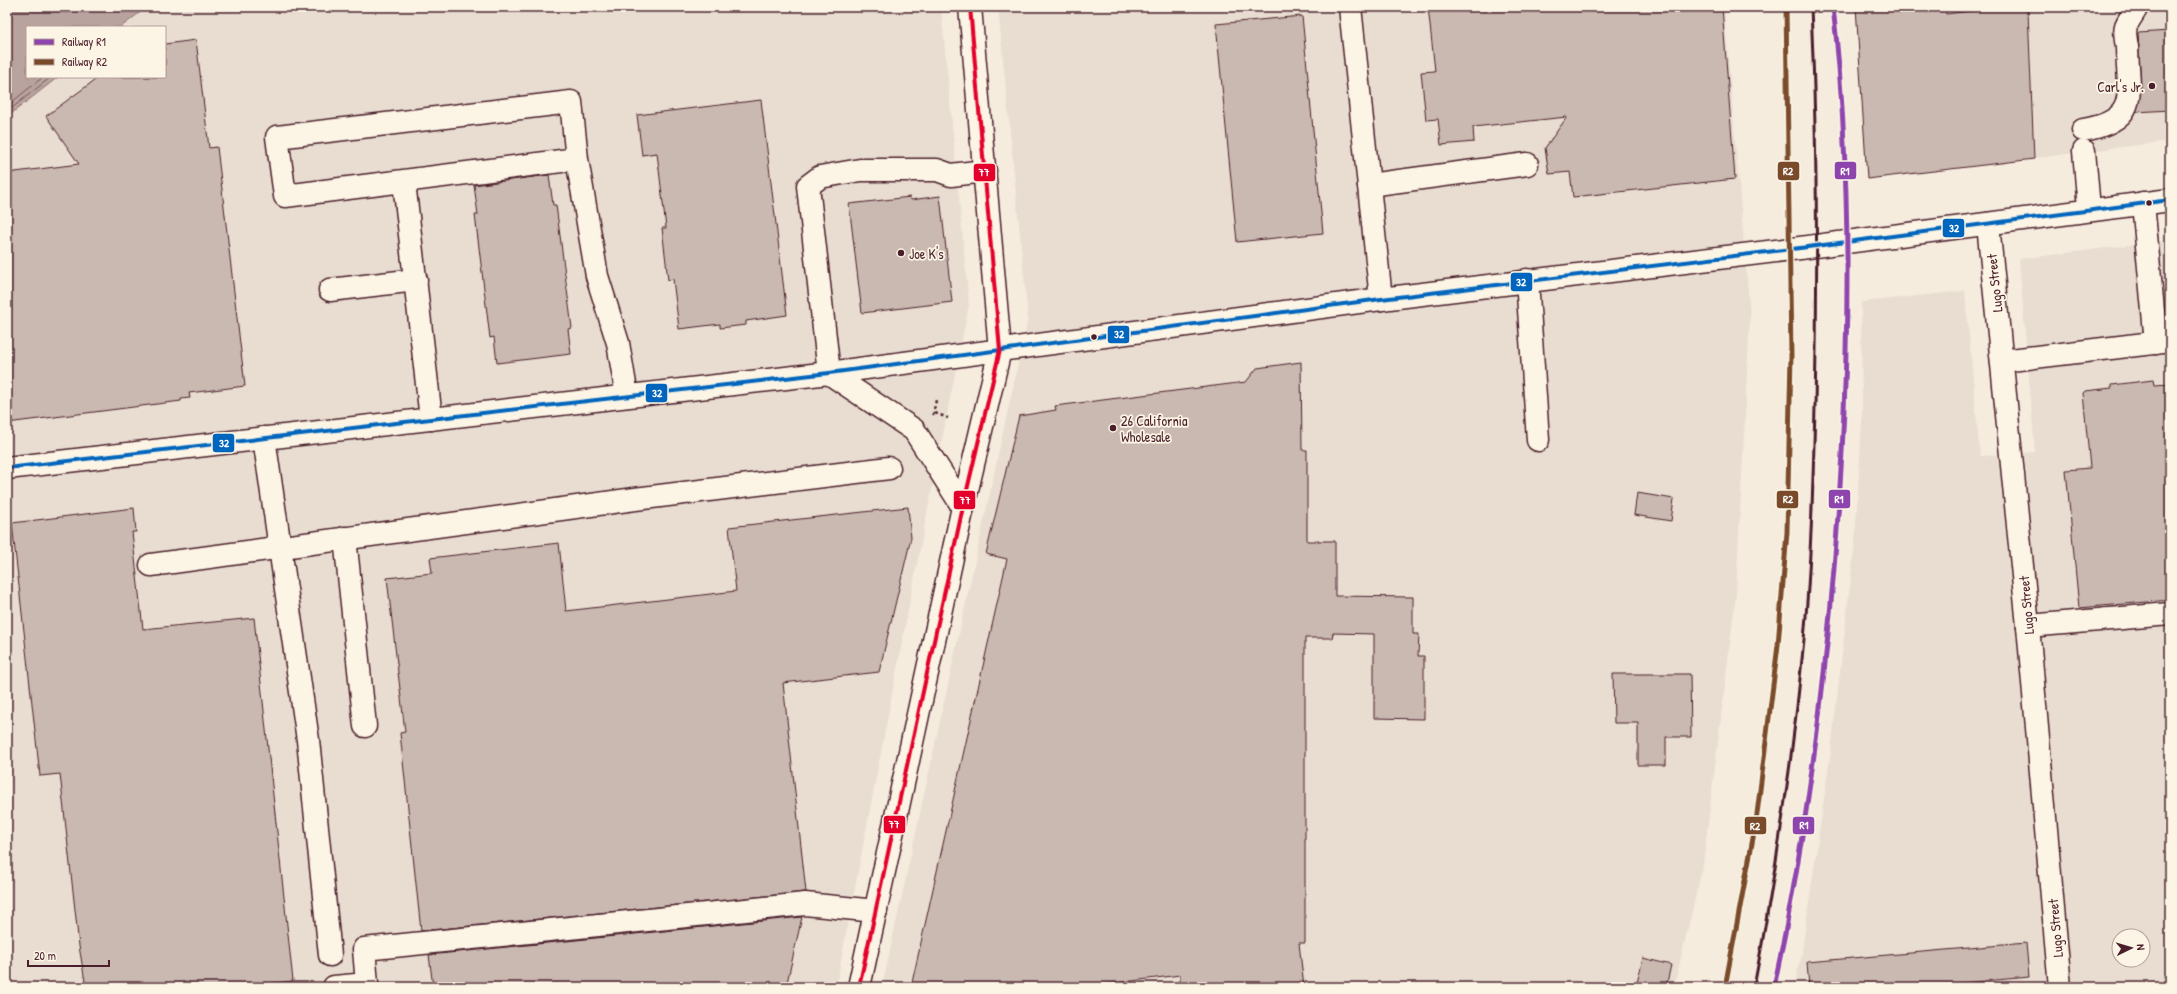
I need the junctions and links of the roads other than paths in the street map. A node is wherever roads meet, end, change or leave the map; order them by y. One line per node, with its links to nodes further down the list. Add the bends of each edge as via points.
1 (970, 7): 6 (main road)
2 (1350, 7): 8 (main road)
3 (2137, 7): 11 (main road, via 2126,27 2128,102 2122,115 2098,127 2084,140)
4 (577, 159): 7 (main road); 7 (main road, via 571,102 277,137 285,196); 21 (main road, via 597,276 618,343)
5 (1527, 164): 8 (main road)
6 (985, 171): 18 (main road); 20 (main road, via 951,175 937,170 860,170 820,178 808,186)
7 (404, 182): 13 (main road)
8 (1369, 185): 16 (main road)
9 (2170, 200): 10 (main road)
10 (2143, 203): 11 (main road); 17 (main road)
11 (2088, 210): 12 (main road)
12 (1988, 224): 14 (main road); 19 (main road, Lugo Street)
13 (416, 280): 15 (main road); 22 (main road)
14 (1527, 280): 16 (main road); 24 (main road)
15 (330, 290)
16 (1381, 299): 18 (main road)
17 (2163, 342): 19 (main road)
18 (1000, 350): 20 (main road); 27 (main road)
19 (2002, 361): 32 (main road, Lugo Street)
20 (829, 373): 21 (main road); 27 (main road, via 914,430)
21 (628, 396): 22 (main road)
22 (430, 419): 23 (main road)
23 (264, 438): 25 (main road); 29 (main road)
24 (1538, 440)
25 (7, 468)
26 (889, 468): 28 (main road)
27 (964, 507): 34 (main road)
28 (345, 538): 29 (main road); 33 (main road)
29 (279, 548): 30 (main road); 35 (main road, via 308,740)
30 (151, 565)
31 (2170, 614): 32 (main road)
32 (2028, 626): 38 (main road, Lugo Street)
33 (364, 726)
34 (876, 911): 36 (main road, via 805,904 364,949 367,984); 37 (main road)
35 (330, 956)
36 (333, 987)
37 (859, 987)
38 (2060, 987)

